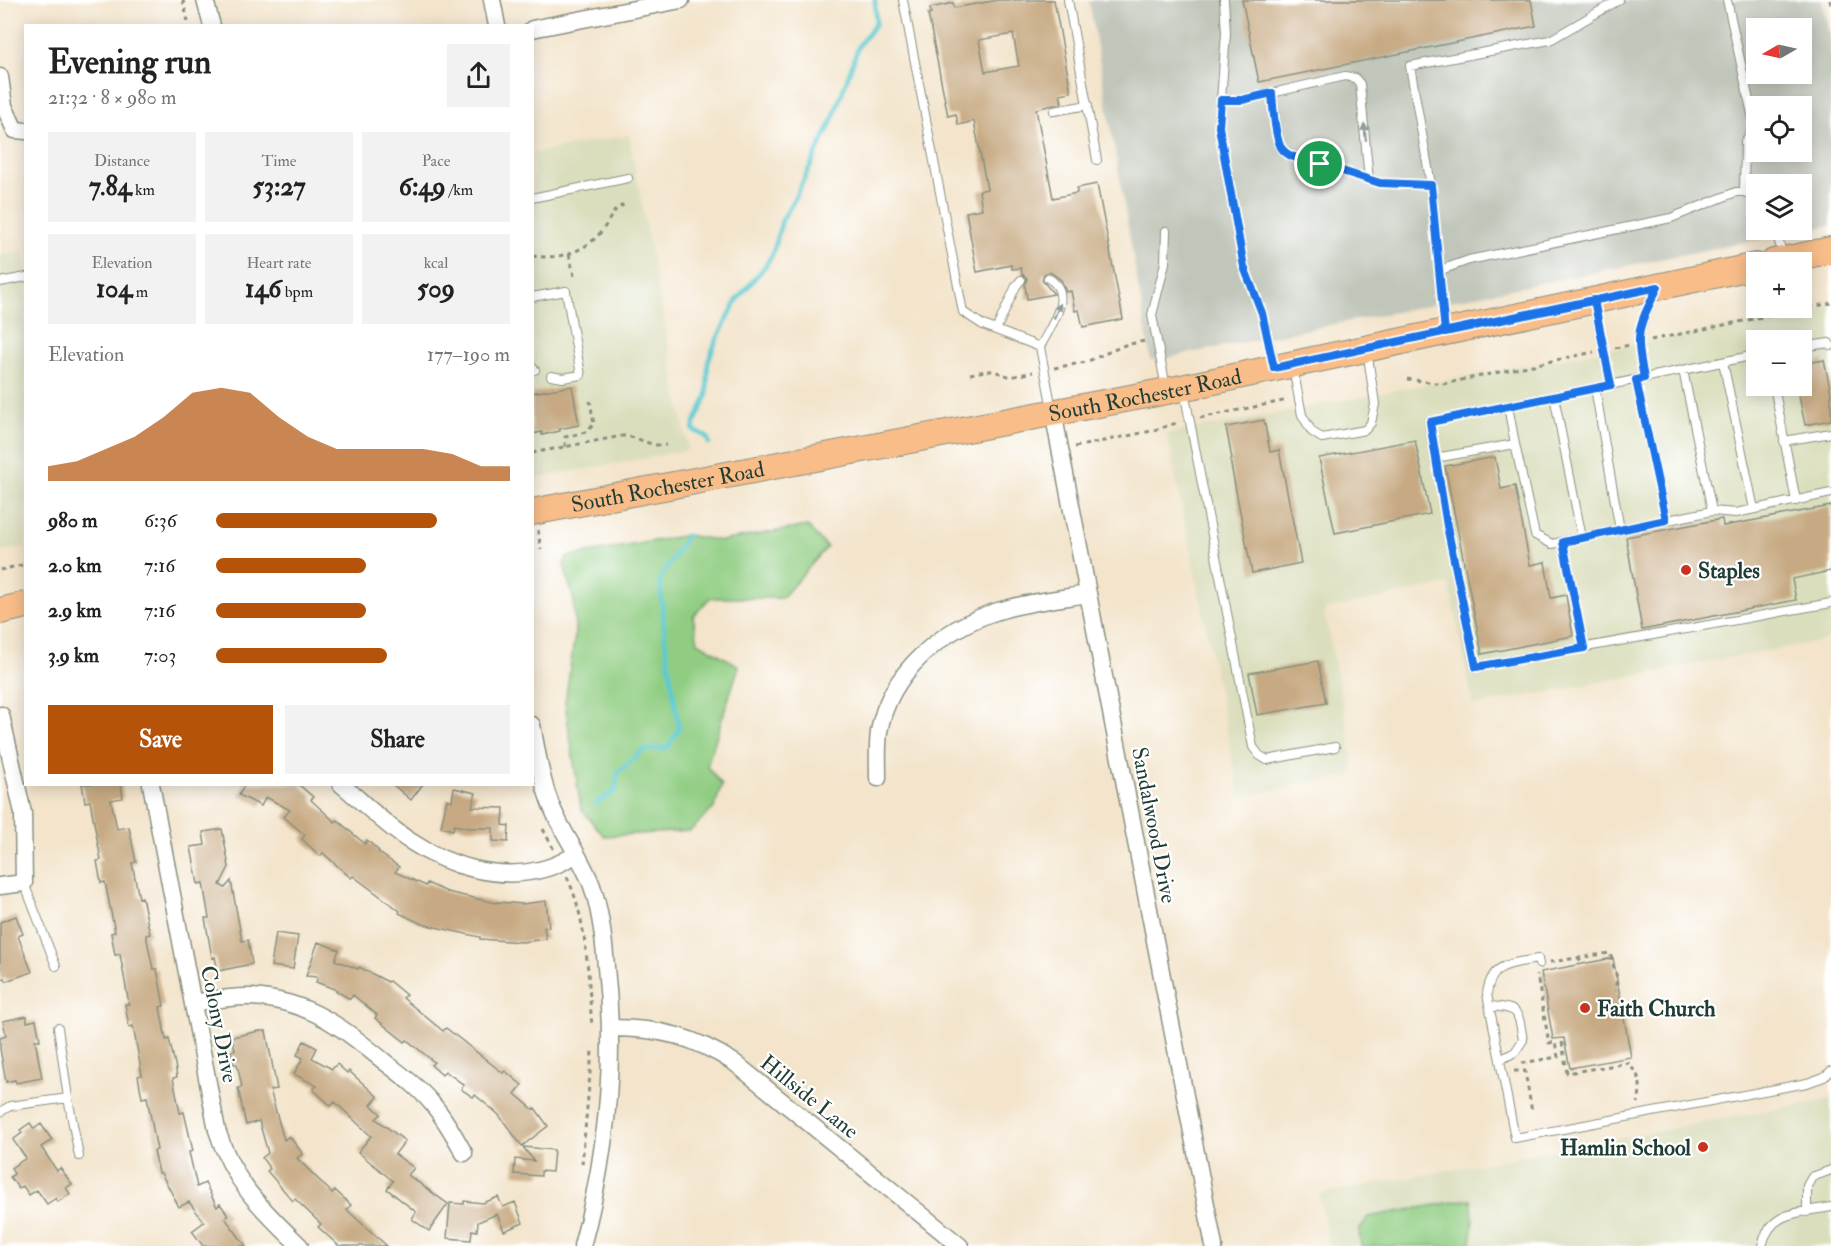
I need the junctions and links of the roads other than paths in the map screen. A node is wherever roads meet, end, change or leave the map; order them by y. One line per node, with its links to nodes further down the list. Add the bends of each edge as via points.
1 (205, 0): 9 (street)
2 (492, 0): 10 (street)
3 (681, 0): 11 (street)
4 (903, 0): 36 (lane, via 963,312)
5 (1068, 0): 15 (lane)
6 (1224, 0): 14 (lane)
7 (1619, 0): 21 (lane, via 1550,40 1410,66)
8 (1727, 0): 22 (lane, via 1755,128 1745,141)
9 (211, 24)
10 (497, 24)
11 (534, 29)
12 (0, 77): 17 (street, via 4,106)
13 (1272, 93): 14 (lane); 20 (lane, via 1278,140 1283,150); 20 (lane, one-way to 13, via 1360,84 1355,78 1345,76)
14 (1221, 100): 44 (lane, via 1219,127 1244,267)
15 (1088, 105): 16 (lane); 18 (lane)
16 (1054, 111)
17 (20, 130)
18 (1097, 160)
19 (628, 178): 23 (lane)
20 (1369, 180): 21 (lane)
21 (1431, 185): 28 (lane)
22 (1744, 192): 28 (lane, via 1671,218 1469,260)
23 (534, 198)
24 (1166, 231): 50 (lane, via 1165,263 1152,315)
25 (1831, 250): 26 (main road)
26 (1812, 254)
27 (1746, 268): 33 (main road, South Rochester Road)
28 (1438, 271): 37 (lane)
29 (24, 277): 32 (lane)
30 (1048, 278): 40 (lane, one-way to 30, via 1062,304 1055,282)
31 (1021, 280): 36 (lane)
32 (0, 282)
33 (1658, 287): 35 (main road, South Rochester Road); 47 (lane, via 1638,336)
34 (534, 297): 46 (lane, via 566,291 581,375)
35 (1594, 300): 37 (main road, South Rochester Road); 48 (lane)
36 (996, 330): 40 (lane)
37 (1445, 332): 41 (main road, South Rochester Road)
38 (1812, 346): 39 (lane)
39 (1831, 346)
40 (1040, 347): 54 (lane)
41 (1367, 349): 44 (main road, South Rochester Road); 44 (lane, via 1375,404 1371,423 1365,430 1322,438 1312,432)
42 (1746, 357): 43 (lane)
43 (1724, 362): 45 (lane); 61 (lane)
44 (1284, 366): 50 (main road, South Rochester Road)
45 (1683, 370): 47 (lane); 62 (lane)
46 (551, 376)
47 (1640, 379): 48 (lane); 64 (lane)
48 (1611, 385): 49 (lane)
49 (1595, 388): 51 (lane); 65 (lane)
50 (1175, 389): 54 (main road, South Rochester Road); 75 (lane, via 1253,747 1267,760)
51 (1554, 396): 53 (lane); 66 (lane)
52 (1776, 396): 56 (lane)
53 (1508, 406): 57 (lane); 58 (lane, via 1430,422)
54 (1053, 412): 63 (main road, South Rochester Road); 68 (street, Sandalwood Drive)
55 (1831, 433): 56 (lane)
56 (1784, 441): 60 (lane)
57 (1515, 444): 58 (lane); 67 (lane, via 1535,535 1552,544)
58 (1436, 458): 72 (lane, via 1476,667)
59 (1831, 493): 60 (lane)
60 (1796, 501): 61 (lane)
61 (1754, 509): 62 (lane, via 1736,513)
62 (1712, 511): 64 (lane)
63 (534, 512)
64 (1666, 520): 65 (lane)
65 (1620, 530): 66 (lane)
66 (1582, 538): 67 (lane)
67 (1563, 542): 72 (lane)
68 (1088, 594): 76 (street, via 998,611 960,626 932,646 904,675 885,708 879,730); 100 (street, Sandalwood Drive)
69 (1831, 603): 72 (lane)
70 (24, 605): 71 (main road)
71 (0, 611)
72 (1584, 648)
73 (1, 715): 80 (street, via 23,813)
74 (534, 735): 79 (street, via 550,805)
75 (1335, 747)
76 (878, 778)
77 (151, 786): 84 (street, Colony Drive)
78 (343, 786): 79 (street, via 407,839 461,866 491,872 537,871)
79 (576, 854): 87 (street, via 592,887 599,914)
80 (24, 883): 81 (street); 82 (lane)
81 (0, 886)
82 (56, 966)
83 (1538, 969): 85 (lane, via 1538,959 1503,965 1489,983)
84 (193, 1003): 92 (street, via 251,997 320,1014 352,1034 414,1086 434,1106); 97 (street, Colony Drive, via 217,1130 229,1163 253,1200)
85 (1490, 1006): 88 (lane); 88 (lane, via 1509,1007 1518,1015 1523,1040 1515,1052)
86 (58, 1028): 90 (lane)
87 (610, 1028): 98 (street, via 603,1146); 99 (street, Hillside Lane, via 665,1032 716,1051)
88 (1500, 1060): 89 (lane, via 1515,1138 1807,1083)
89 (1831, 1071)
90 (68, 1098): 91 (lane, via 10,1106); 93 (lane)
91 (0, 1112)
92 (464, 1153)
93 (79, 1156)
94 (1831, 1170): 96 (lane, via 1812,1177 1807,1186)
95 (1831, 1207): 96 (lane)
96 (1807, 1212): 101 (lane, via 1780,1217 1766,1229)
97 (300, 1246)
98 (582, 1246)
99 (960, 1246)
100 (1214, 1246)
101 (1762, 1246)

